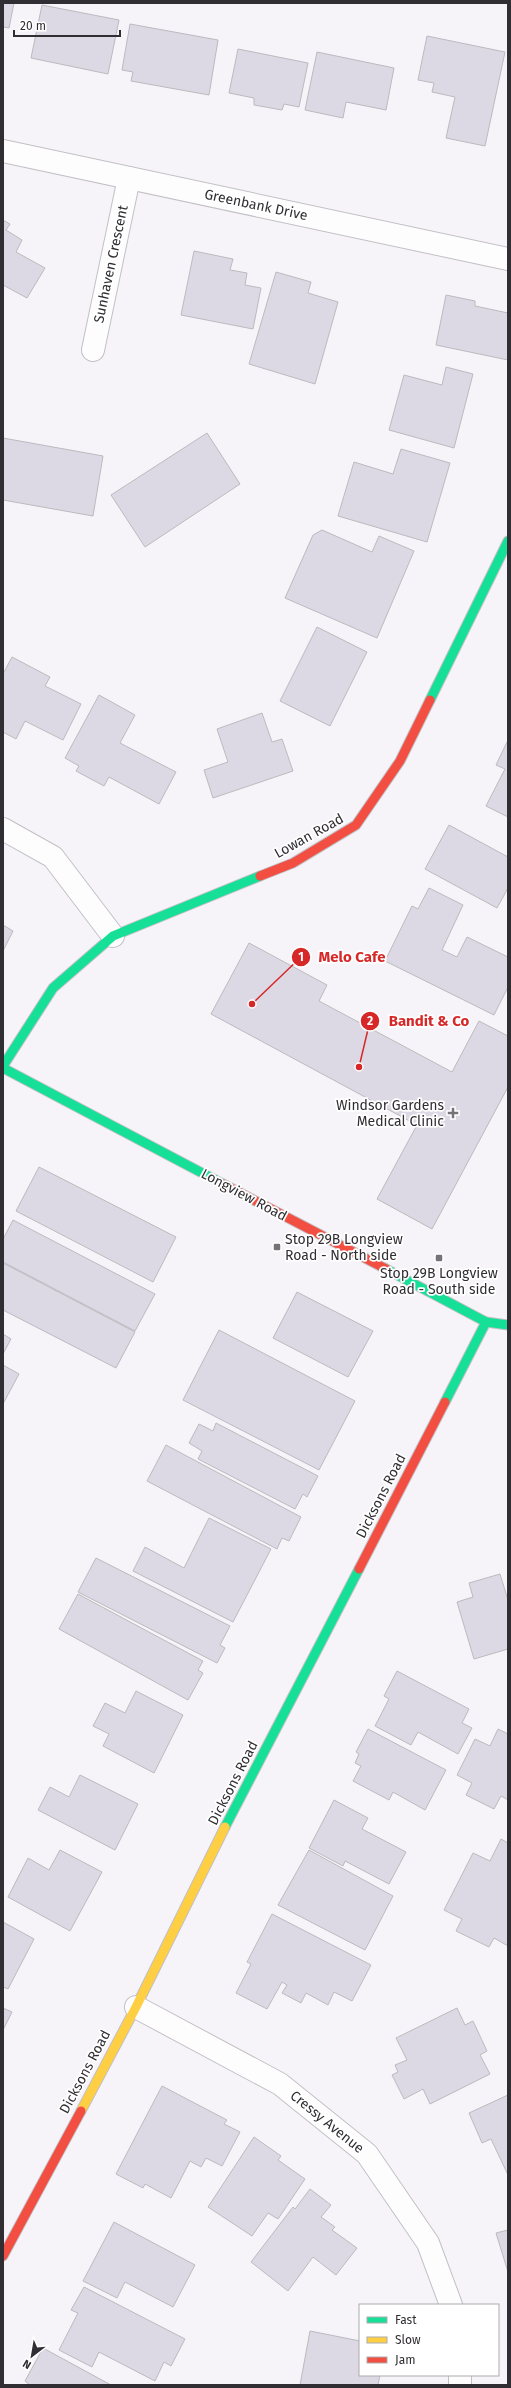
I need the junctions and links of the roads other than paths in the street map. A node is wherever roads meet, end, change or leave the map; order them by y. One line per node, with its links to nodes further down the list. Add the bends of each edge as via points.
1 (3, 151): 2 (street, Greenbank Drive)
2 (129, 178): 3 (street, Greenbank Drive); 4 (street, Sunhaven Crescent)
3 (508, 259)
4 (93, 350)
5 (508, 541): 7 (street, Lowan Road, via 400,761 356,825 293,863)
6 (3, 829): 7 (street, via 53,857)
7 (113, 936): 8 (street, Lowan Road, via 53,988)
8 (3, 1067): 9 (street, Longview Road)
9 (486, 1322): 10 (street, Longview Road); 11 (street, Dicksons Road)
10 (508, 1325)
11 (136, 2007): 12 (street, Dicksons Road); 14 (street, Cressy Avenue, via 280,2084 366,2154 428,2243)
12 (8, 2234): 13 (street, Dicksons Road)
13 (3, 2256)
14 (451, 2304)

